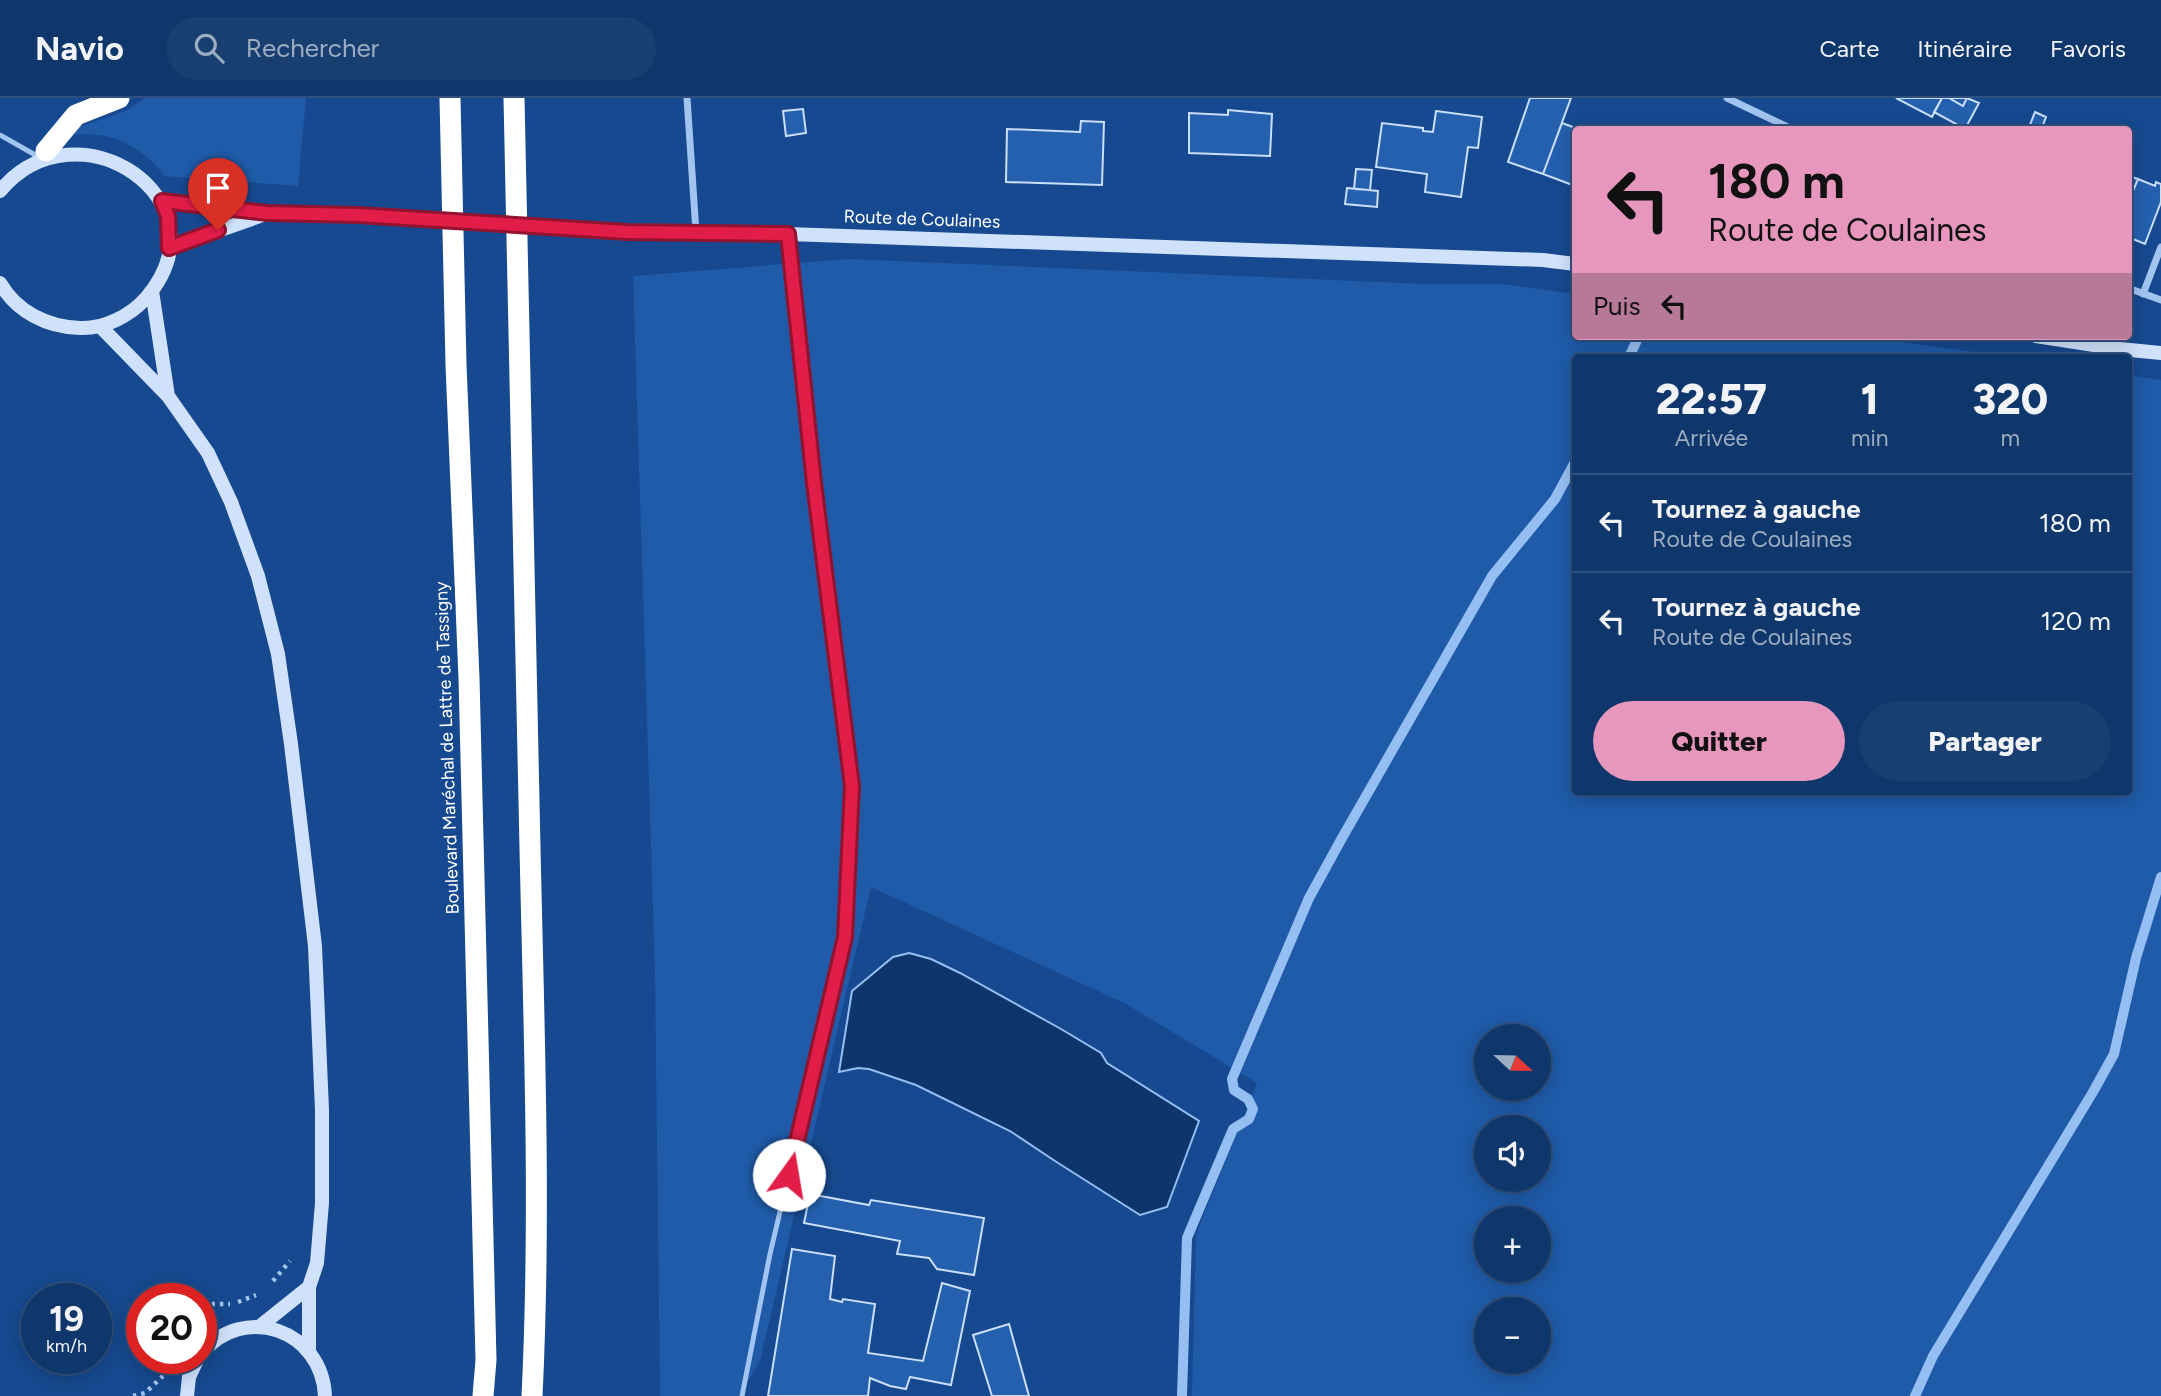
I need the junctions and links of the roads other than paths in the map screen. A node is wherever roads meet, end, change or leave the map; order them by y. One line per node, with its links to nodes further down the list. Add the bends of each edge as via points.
1 (119, 98): 8 (highway, via 76,115)
2 (450, 98): 33 (highway, Boulevard Maréchal de Lattre de Tassigny, via 480,1107)
3 (514, 98): 34 (highway, via 534,1058)
4 (687, 98): 12 (street)
5 (1727, 98): 6 (street)
6 (1786, 126)
7 (0, 135): 8 (lane)
8 (41, 154): 9 (street, via 19,168); 10 (street, via 80,146 115,153 143,172)
9 (0, 191)
10 (162, 201): 11 (street, Route de Coulaines); 15 (street, via 168,216)
11 (267, 213): 12 (street, Route de Coulaines, bridge); 15 (street, Route de Coulaines)
12 (696, 233): 13 (street, Route de Coulaines)
13 (788, 234): 16 (street, Route de Coulaines); 35 (lane, via 852,786 845,937 770,1254)
14 (2161, 247): 20 (street)
15 (169, 248): 19 (street)
16 (1572, 264)
17 (1, 287): 22 (street, via 25,311 53,325)
18 (2132, 290): 20 (street)
19 (152, 291): 22 (street, via 129,313); 25 (street)
20 (2143, 294): 21 (street)
21 (2161, 300)
22 (100, 326): 25 (street)
23 (2062, 340): 24 (street)
24 (2161, 353)
25 (168, 396): 26 (street, via 208,453 231,502 258,576 278,654 315,946 323,1110 322,1203 317,1263)
26 (309, 1287): 27 (street); 29 (street)
27 (259, 1327): 28 (street); 29 (street, via 281,1331)
28 (217, 1339)
29 (309, 1351): 32 (street, via 321,1371)
30 (191, 1374): 31 (street)
31 (183, 1394)
32 (326, 1396)
33 (483, 1396)
34 (532, 1396)
35 (742, 1396)

